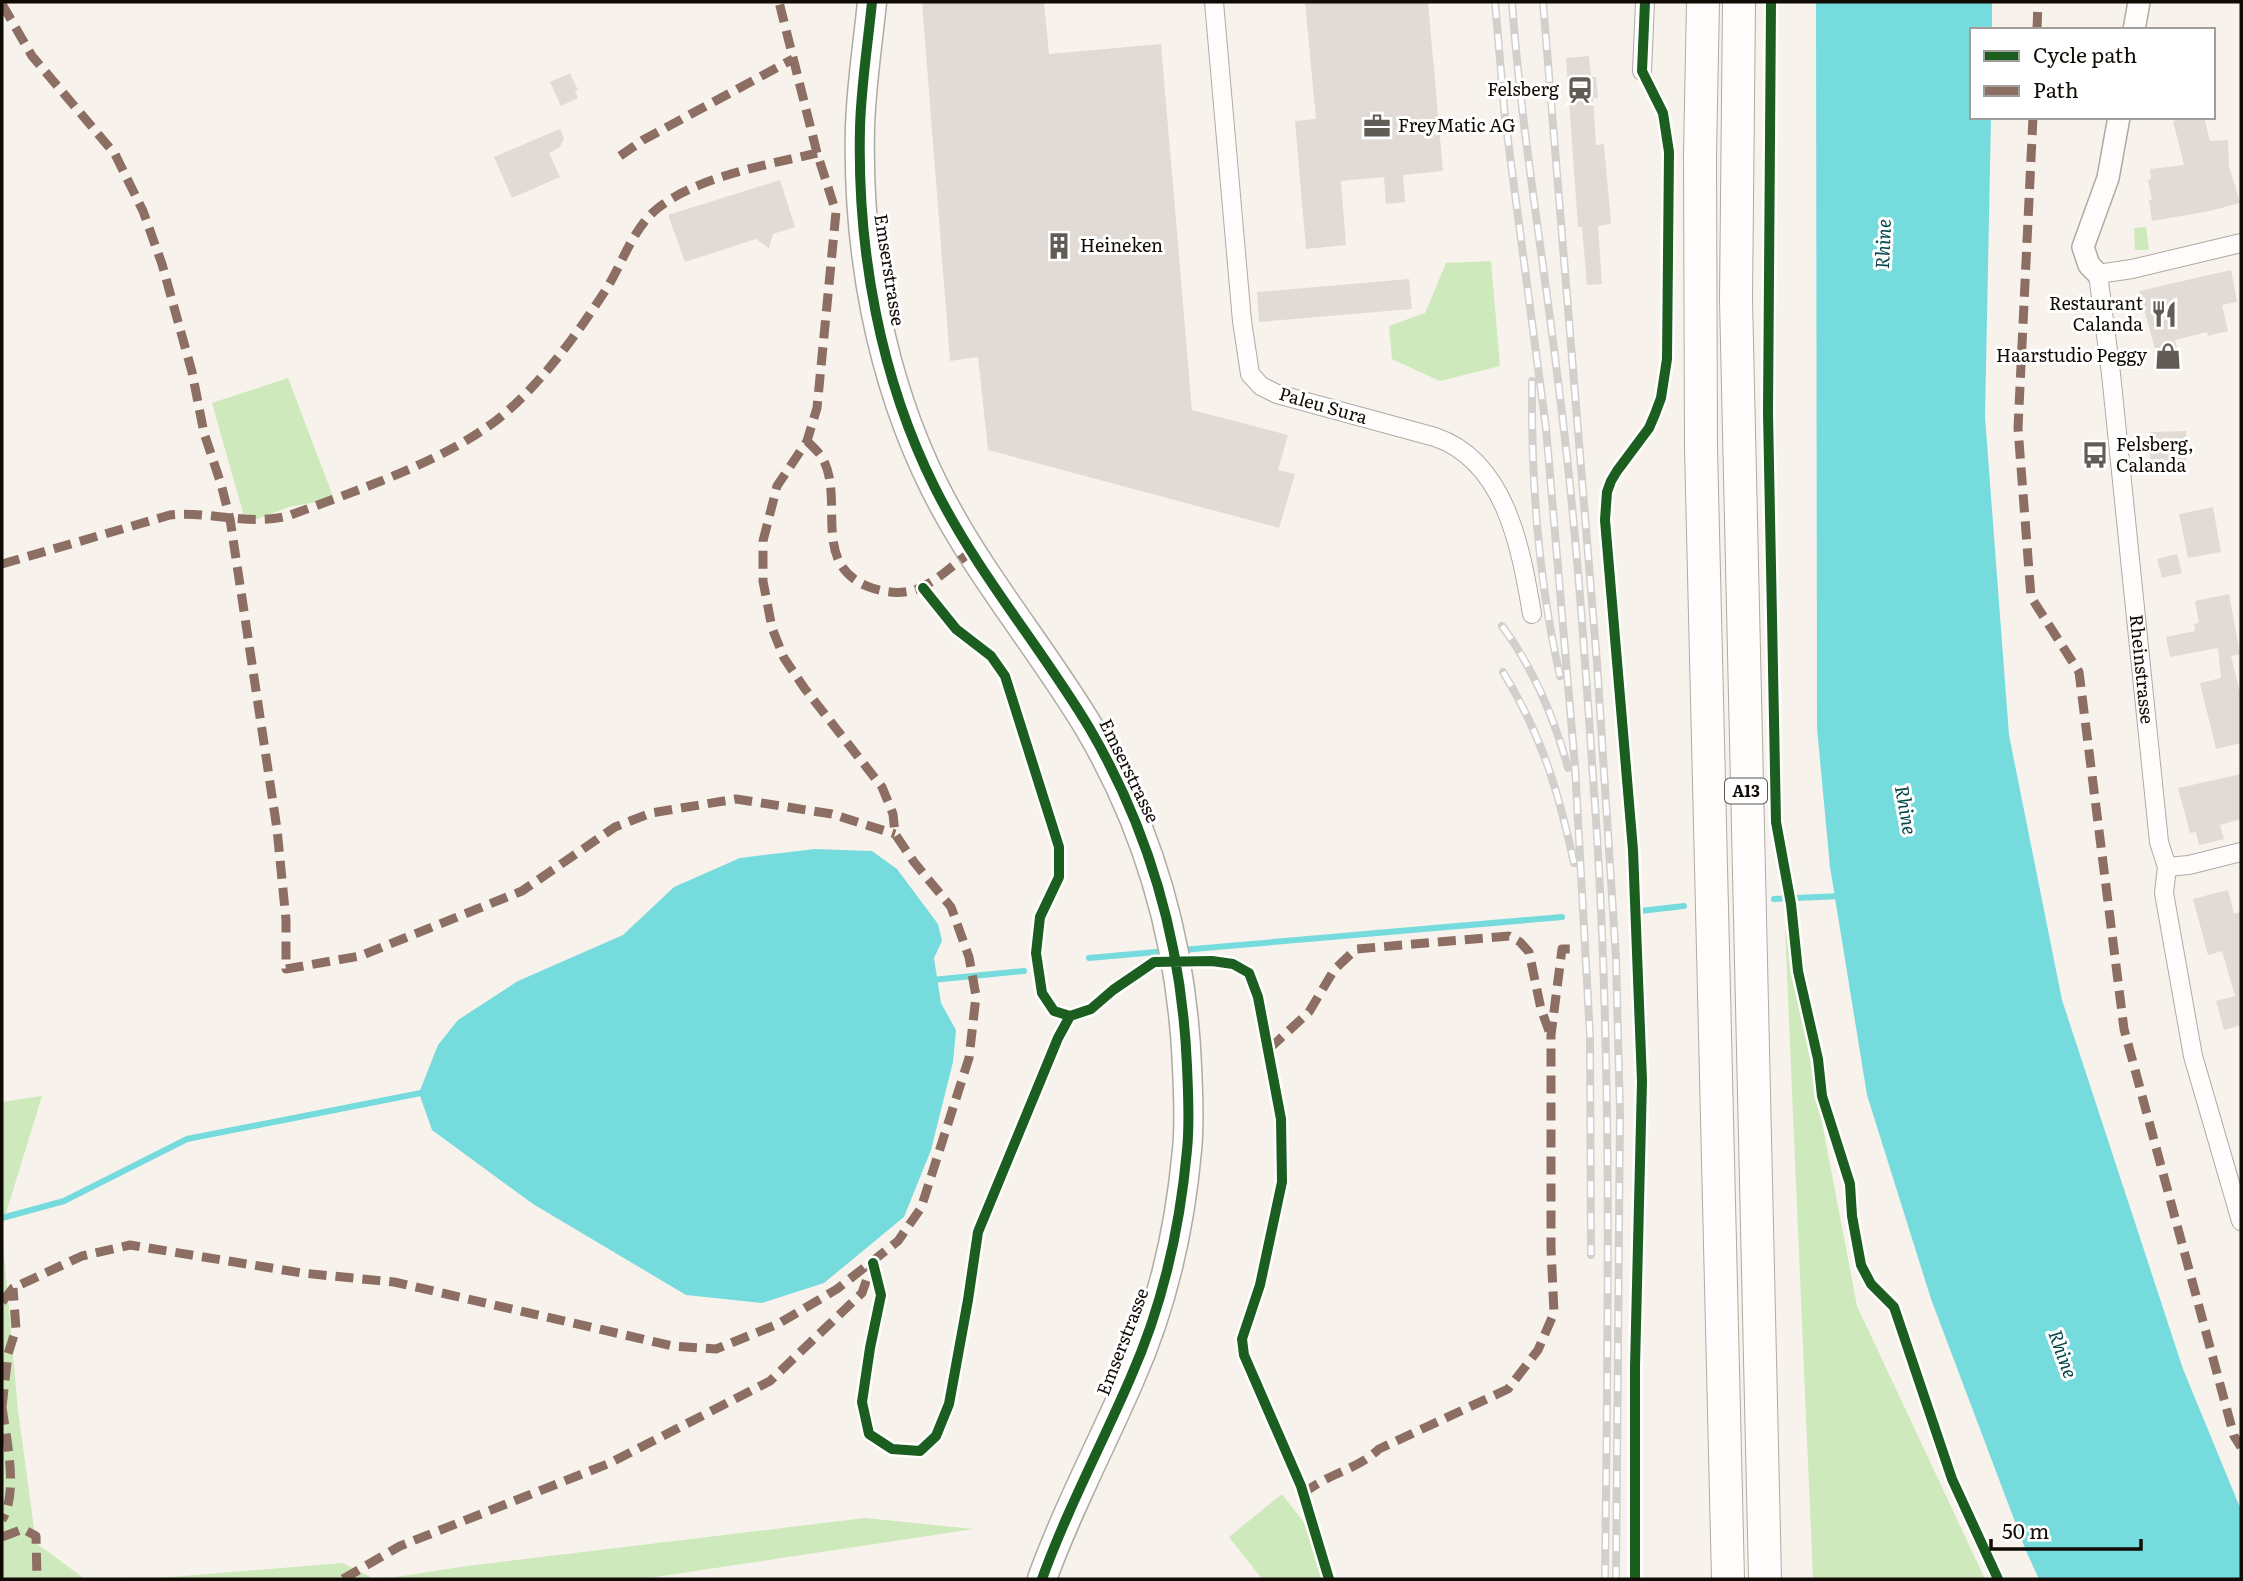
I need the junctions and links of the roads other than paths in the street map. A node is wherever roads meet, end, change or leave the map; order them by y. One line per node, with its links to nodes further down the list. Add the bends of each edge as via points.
1 (872, 2): 16 (main road, Emserstrasse, via 860,126 863,224 877,316 896,387 935,487 965,541 1061,683 1111,769 1161,896 1185,1020 1187,1148 1173,1244 1132,1376)
2 (1214, 2): 12 (street, Paleu Sura, via 1250,374 1277,394 1435,437 1465,452 1488,479 1513,527)
3 (1645, 2): 8 (street)
4 (1703, 2): 17 (highway, A13, via 1701,448)
5 (1739, 2): 18 (highway, A13, via 1736,312)
6 (2139, 2): 7 (street)
7 (2134, 28)
8 (1642, 71)
9 (2119, 119): 11 (street, Rheinstrasse, via 2108,178 2083,247)
10 (2241, 243): 11 (street)
11 (2098, 274): 14 (street, Rheinstrasse, via 2159,842)
12 (1532, 614)
13 (2241, 852): 14 (street)
14 (2168, 867): 15 (street, Rheinstrasse, via 2164,893 2193,1056)
15 (2241, 1221)
16 (1042, 1579)
17 (1728, 1579)
18 (1765, 1579)

